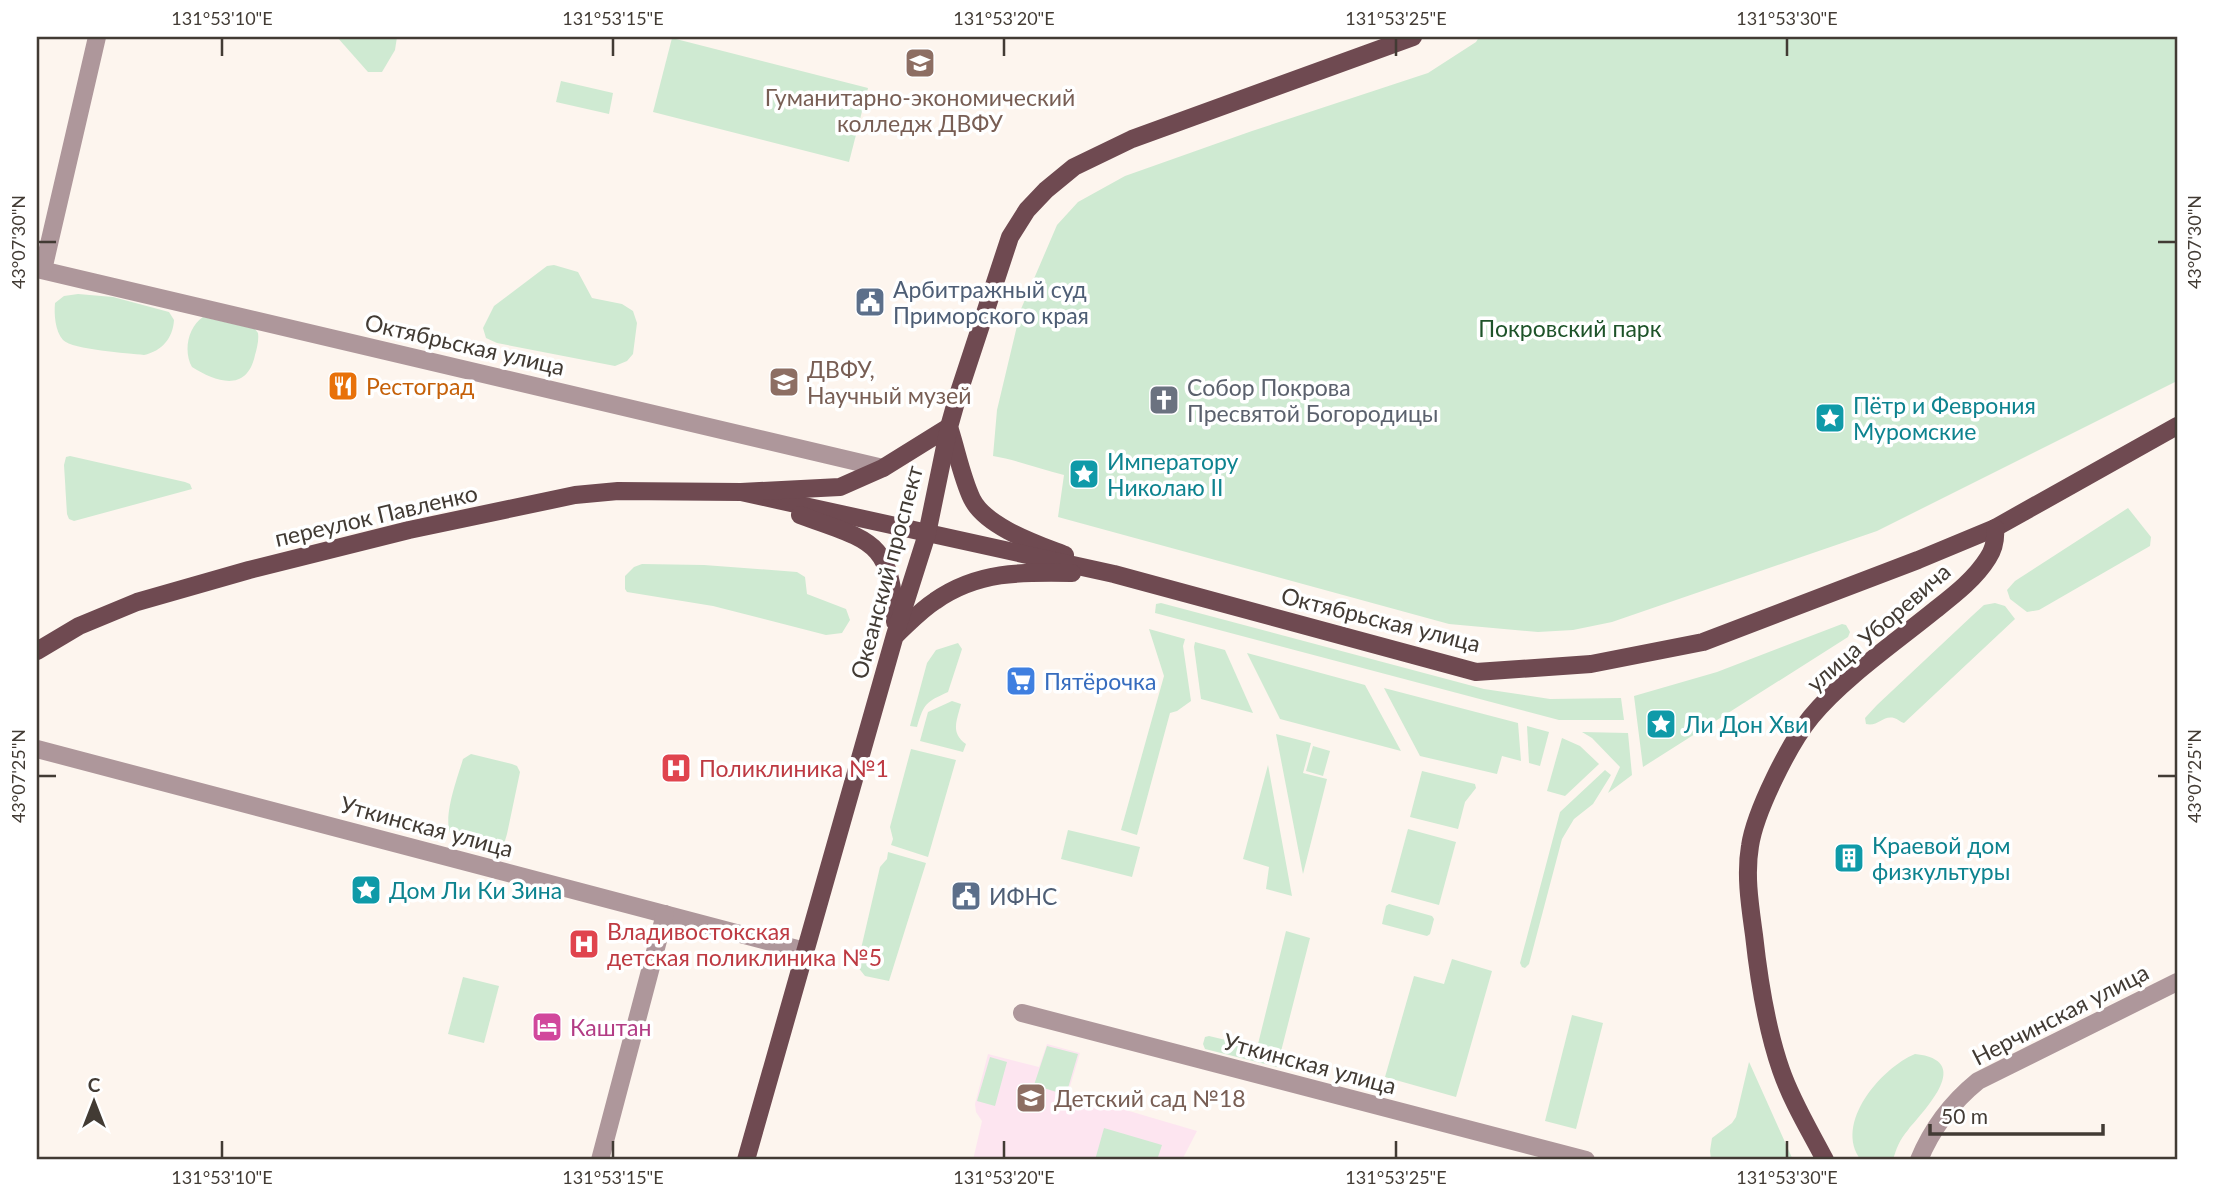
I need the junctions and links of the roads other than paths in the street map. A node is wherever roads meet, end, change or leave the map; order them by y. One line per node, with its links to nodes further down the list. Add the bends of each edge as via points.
1 (97, 37): 3 (street)
2 (1413, 37): 5 (main road, Океанский проспект, via 1132,139 1074,167 1046,190 1010,237)
3 (40, 270): 6 (street, Октябрьская улица)
4 (2177, 426): 8 (main road, Октябрьская улица)
5 (949, 427): 6 (main road); 9 (main road, Океанский проспект); 10 (main road, via 972,500 991,520 1031,542)
6 (883, 468): 7 (main road, via 840,487)
7 (741, 492): 9 (main road); 11 (main road, via 864,539 883,557 893,587); 12 (main road, переулок Павленко, via 575,495 409,530 137,602 79,626)
8 (1995, 528): 10 (main road, Октябрьская улица, via 1703,642 1591,664 1476,672); 21 (main road, улица Уборевича, via 1990,556 1969,580 1850,679 1811,718 1781,767 1750,845 1752,921 1769,1029 1794,1102)
9 (927, 534): 10 (main road); 11 (main road, Океанский проспект)
10 (1114, 574): 11 (main road, via 1000,574 967,582 934,601)
11 (895, 635): 15 (main road, Океанский проспект)
12 (37, 651)
13 (37, 749): 14 (street, Уткинская улица)
14 (665, 914): 15 (street, Уткинская улица); 18 (street)
15 (805, 951): 19 (main road, Океанский проспект)
16 (2177, 982): 22 (street, Нерчинская улица, via 1978,1081 1944,1114)
17 (1022, 1013): 20 (street, Уткинская улица)
18 (600, 1160)
19 (746, 1160)
20 (1586, 1160)
21 (1825, 1160)
22 (1919, 1160)

